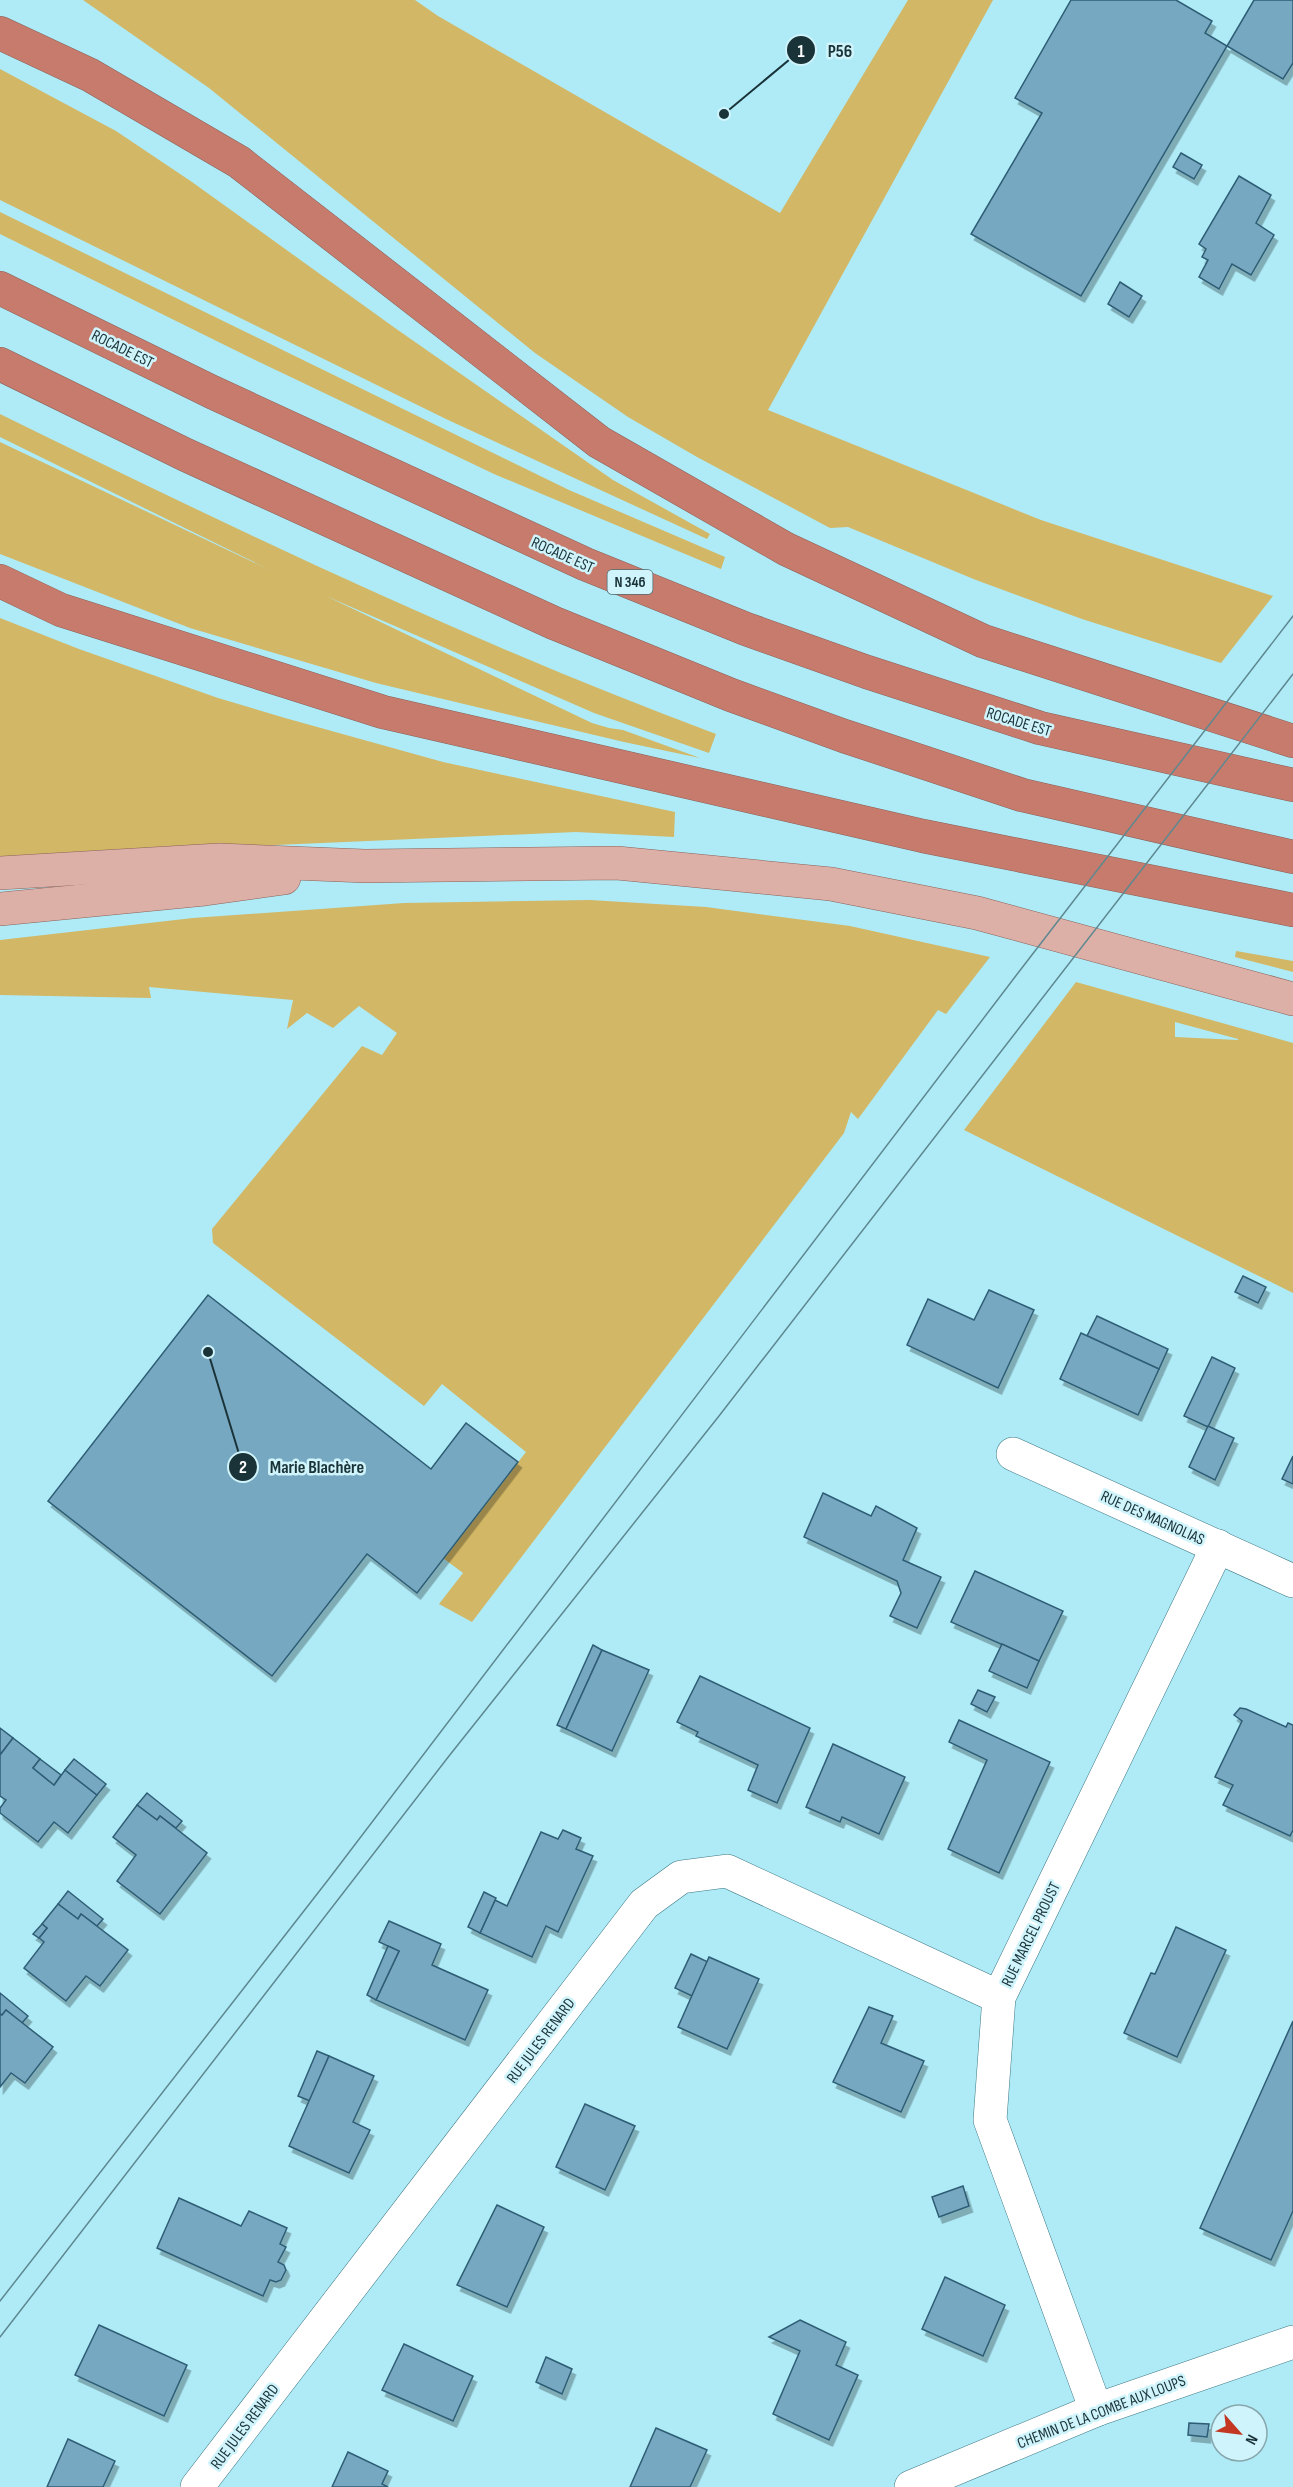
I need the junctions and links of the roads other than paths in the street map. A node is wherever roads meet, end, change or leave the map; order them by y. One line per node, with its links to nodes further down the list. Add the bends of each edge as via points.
1 (0, 33): 5 (highway, via 90,75 239,162 599,442 786,549 983,641)
2 (0, 288): 6 (highway, ROCADE EST / N 346, via 212,392 585,564 746,629 1040,728)
3 (0, 364): 7 (highway, via 186,455 554,623 731,695 1022,795)
4 (0, 581): 11 (highway, via 61,610 383,712 923,836)
5 (1293, 741)
6 (1293, 785)
7 (1293, 857)
8 (365, 866): 9 (main road, via 219,861); 10 (main road, via 205,889); 12 (main road, via 617,863 831,884 977,914)
9 (0, 873)
10 (0, 909)
11 (1293, 910)
12 (1293, 999)
13 (1013, 1454): 14 (street, RUE DES MAGNOLIAS)
14 (1218, 1546): 15 (street, RUE DES MAGNOLIAS); 16 (street, RUE MARCEL PROUST)
15 (1293, 1581)
16 (999, 1997): 18 (street, RUE MARCEL PROUST, via 990,2120); 19 (street, RUE JULES RENARD, via 727,1871 681,1877 644,1904)
17 (1293, 2342): 18 (street, CHEMIN DE LA COMBE AUX LOUPS)
18 (1096, 2410): 20 (street, CHEMIN DE LA COMBE AUX LOUPS)
19 (197, 2487)
20 (912, 2487)

